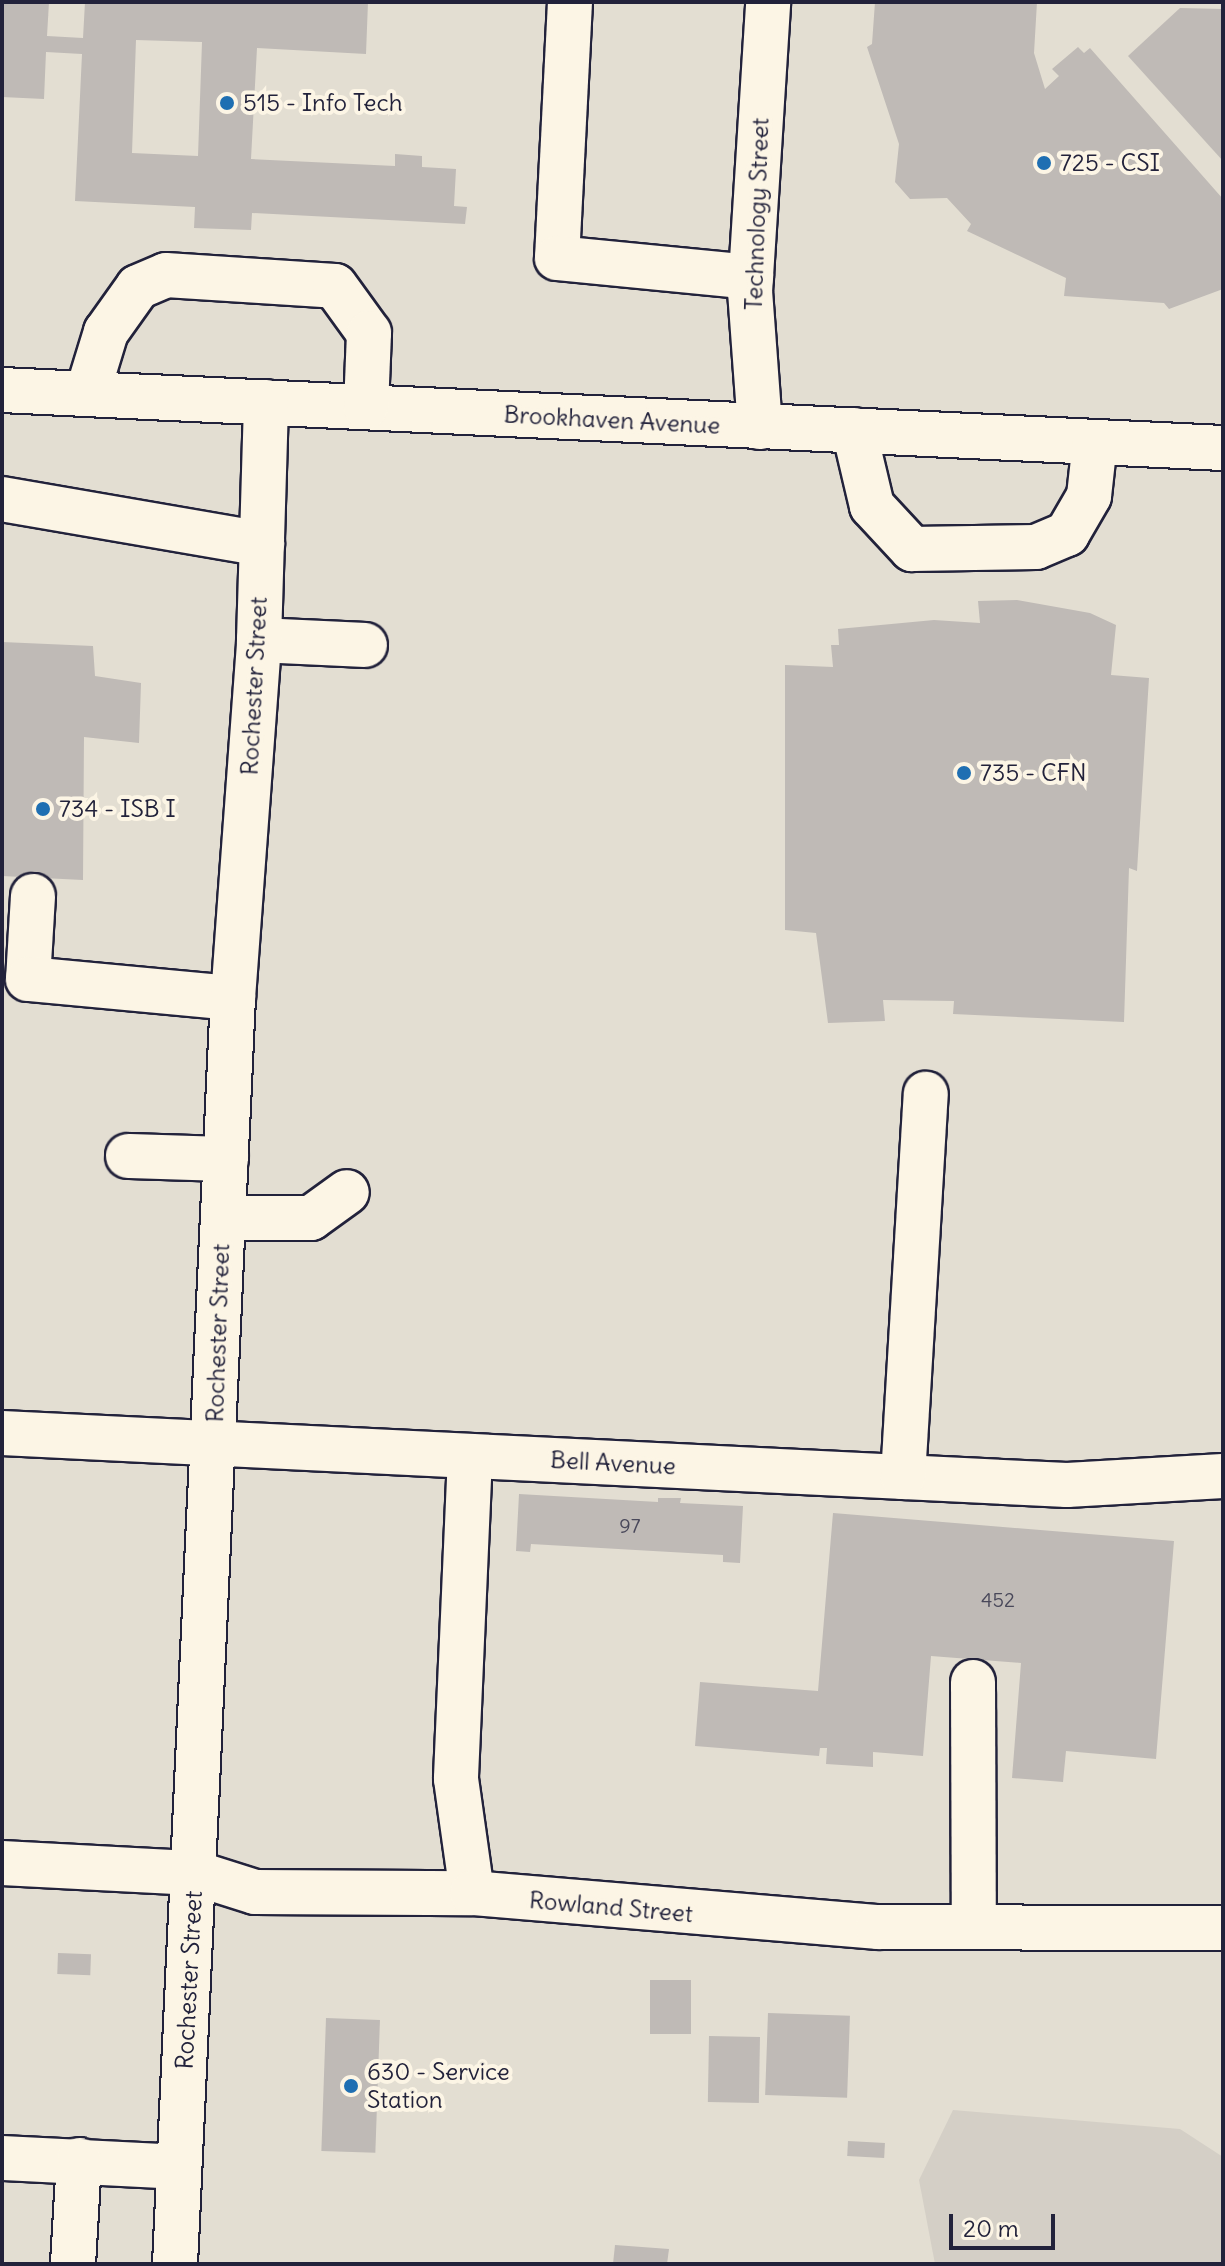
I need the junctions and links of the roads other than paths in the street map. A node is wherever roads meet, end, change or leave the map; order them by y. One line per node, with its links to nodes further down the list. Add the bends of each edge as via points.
1 (570, 2): 3 (street, via 557,258)
2 (768, 2): 3 (street, Technology Street)
3 (751, 277): 8 (street, Technology Street)
4 (2, 390): 5 (street, Brookhaven Avenue)
5 (87, 394): 6 (street, Brookhaven Avenue); 7 (street, via 106,332 138,287 166,275 335,286 369,333)
6 (266, 402): 7 (street, Brookhaven Avenue); 13 (street, Rochester Street)
7 (366, 407): 8 (street, Brookhaven Avenue)
8 (760, 427): 9 (street, Brookhaven Avenue)
9 (854, 430): 10 (street, Brookhaven Avenue); 10 (street, via 872,506 912,549 1036,547 1067,534 1089,496)
10 (1095, 442): 11 (street, Brookhaven Avenue)
11 (1223, 448)
12 (2, 499): 13 (street)
13 (262, 544): 14 (street, Rochester Street)
14 (259, 640): 15 (street); 17 (street, Rochester Street)
15 (365, 645)
16 (33, 896): 17 (street, via 28,979)
17 (233, 998): 20 (street, Rochester Street)
18 (926, 1094): 27 (street)
19 (128, 1156): 20 (street)
20 (226, 1159): 22 (street, Rochester Street)
21 (347, 1192): 22 (street, via 311,1218)
22 (223, 1218): 24 (street, Rochester Street)
23 (2, 1433): 24 (street, Bell Avenue)
24 (214, 1444): 25 (street, Bell Avenue); 30 (street, Rochester Street)
25 (470, 1456): 27 (street, Bell Avenue); 31 (street, via 456,1779)
26 (1223, 1476): 27 (street, Bell Avenue, via 1067,1485)
27 (903, 1477)
28 (973, 1682): 32 (street)
29 (2, 1863): 30 (street, Rowland Street)
30 (195, 1873): 31 (street, Rowland Street, via 255,1892); 36 (street, Rochester Street)
31 (472, 1893): 32 (street, Rowland Street, via 863,1926)
32 (974, 1927): 33 (street, Rowland Street)
33 (1223, 1928)
34 (2, 2158): 35 (street)
35 (79, 2160): 36 (street); 37 (street)
36 (179, 2167): 38 (street, Rochester Street)
37 (73, 2264)
38 (175, 2264)

